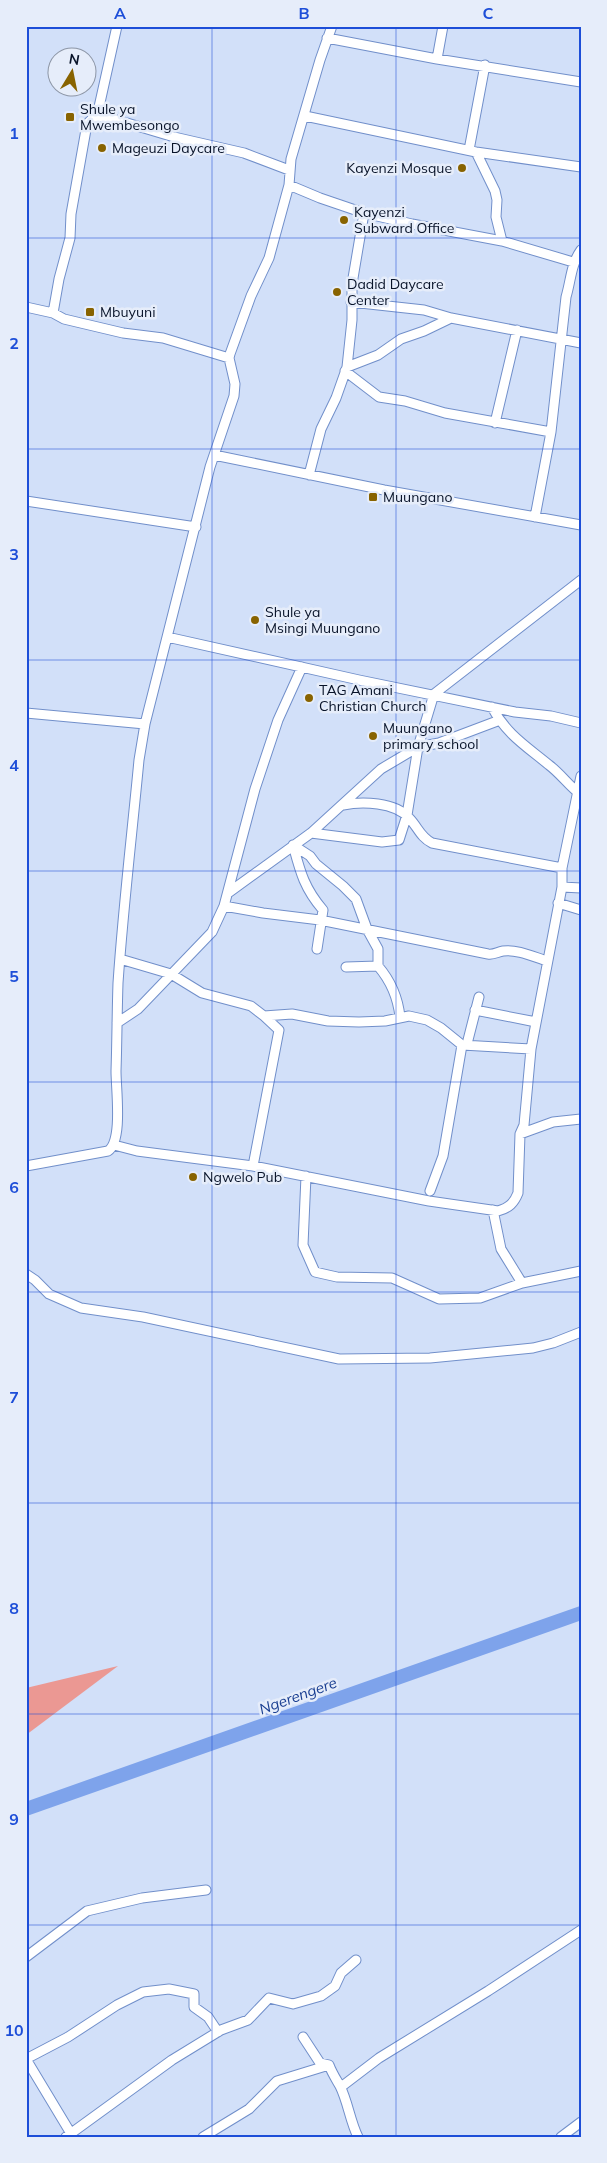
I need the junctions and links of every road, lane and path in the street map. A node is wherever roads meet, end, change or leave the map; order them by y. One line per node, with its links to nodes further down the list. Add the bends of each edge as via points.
1 (116, 26): 8 (street)
2 (332, 26): 4 (street)
3 (443, 26): 5 (street)
4 (327, 38): 5 (street); 9 (street)
5 (437, 59): 6 (street)
6 (485, 65): 7 (street); 10 (street)
7 (581, 82)
8 (97, 116): 12 (street, via 244,153); 20 (street, via 90,120 86,130 71,214 70,238)
9 (305, 116): 10 (street); 12 (street)
10 (473, 152): 11 (street); 15 (street, via 495,191 496,217)
11 (581, 167)
12 (289, 170): 13 (street)
13 (289, 185): 14 (street); 25 (street, via 268,258)
14 (364, 213): 15 (street); 18 (street)
15 (502, 241): 17 (street)
16 (581, 250): 17 (street)
17 (573, 262): 23 (street)
18 (351, 302): 21 (street, via 424,310); 26 (street)
19 (26, 307): 20 (street)
20 (53, 313): 25 (street, via 123,333 163,338)
21 (451, 318): 22 (street); 26 (street, via 401,339 378,355)
22 (517, 330): 23 (street); 27 (street)
23 (560, 339): 24 (street); 28 (street)
24 (581, 343)
25 (229, 358): 29 (street, via 235,389)
26 (346, 369): 27 (street, via 379,396); 30 (street, via 322,428)
27 (495, 423): 28 (street)
28 (551, 432): 32 (street)
29 (214, 455): 30 (street); 34 (street)
30 (309, 475): 32 (street)
31 (26, 501): 34 (street)
32 (535, 517): 33 (street)
33 (581, 525)
34 (196, 527): 36 (street)
35 (581, 580): 38 (street)
36 (167, 637): 37 (street); 43 (street)
37 (302, 667): 38 (street); 54 (street, via 278,720 255,789)
38 (434, 694): 39 (street); 44 (street)
39 (492, 707): 41 (street); 42 (street)
40 (26, 713): 43 (street)
41 (500, 720): 44 (street, via 440,743); 46 (street, via 522,745)
42 (581, 723)
43 (145, 724): 61 (street)
44 (418, 747): 47 (street, via 381,768); 48 (street)
45 (581, 776): 46 (street)
46 (579, 794): 51 (street)
47 (342, 805): 48 (street, via 368,803); 49 (street)
48 (407, 815): 49 (street, via 399,840 382,842); 51 (street, via 424,839 432,843)
49 (311, 832): 50 (street)
50 (293, 844): 54 (street); 58 (street, via 301,876 322,910); 59 (street, via 356,899)
51 (562, 868): 52 (street)
52 (562, 886): 53 (street); 55 (street)
53 (581, 888)
54 (228, 893): 56 (street)
55 (558, 903): 57 (street); 62 (street)
56 (224, 906): 58 (street); 65 (street, via 212,932)
57 (581, 910)
58 (322, 920): 59 (street); 60 (street)
59 (366, 929): 62 (street, via 488,954 517,952); 63 (street, via 378,949)
60 (317, 949)
61 (120, 960): 65 (street); 71 (street)
62 (547, 961): 70 (street)
63 (378, 966): 64 (street); 69 (street, via 388,978)
64 (346, 967)
65 (171, 974): 68 (street, via 202,993 251,1006); 71 (street, via 138,1009)
66 (478, 997): 67 (street)
67 (475, 1010): 70 (street); 72 (street)
68 (264, 1016): 69 (street, via 292,1014 359,1022); 78 (street, via 279,1030)
69 (400, 1017): 72 (street, via 426,1020)
70 (536, 1022): 73 (street)
71 (117, 1023): 76 (street, via 118,1121)
72 (465, 1043): 73 (street); 80 (street, via 443,1156)
73 (531, 1049): 75 (street, via 524,1125)
74 (581, 1119): 75 (street, via 553,1122)
75 (520, 1134): 81 (street, via 516,1200 508,1209)
76 (114, 1145): 77 (street, via 108,1151); 78 (street)
77 (26, 1166)
78 (253, 1166): 79 (street)
79 (306, 1176): 81 (street); 84 (street, via 303,1245 315,1272 337,1277 392,1278 439,1299 480,1298)
80 (430, 1190)
81 (493, 1210): 84 (street, via 501,1249)
82 (581, 1271): 84 (street)
83 (26, 1274): 85 (street, via 49,1294 81,1308 143,1317 339,1359 430,1358 533,1348)
84 (522, 1283)
85 (581, 1332)
86 (206, 1890): 88 (street, via 142,1898 87,1911)
87 (581, 1930): 94 (street, via 379,2058)
88 (26, 1957)
89 (356, 1960): 90 (street, via 341,1973 336,1986 321,1996 293,2004 269,1998 248,2020)
90 (218, 2032): 92 (street, via 208,2017 194,2006 194,1994 169,1989 143,1992); 96 (street, via 172,2060)
91 (303, 2037): 93 (street, via 320,2063)
92 (26, 2059): 96 (street)
93 (329, 2064): 94 (street); 97 (street, via 277,2081 249,2109)
94 (341, 2087): 98 (street)
95 (581, 2122): 99 (street)
96 (70, 2136)
97 (203, 2137)
98 (358, 2137)
99 (561, 2137)

